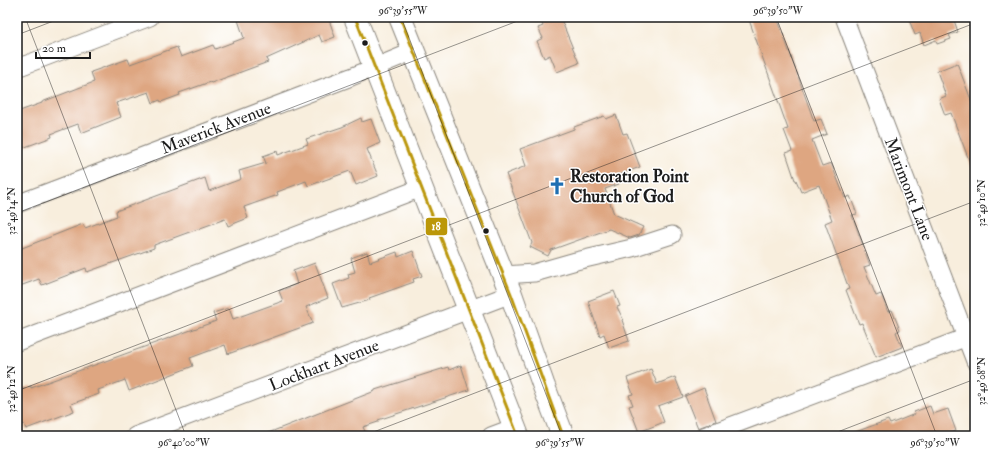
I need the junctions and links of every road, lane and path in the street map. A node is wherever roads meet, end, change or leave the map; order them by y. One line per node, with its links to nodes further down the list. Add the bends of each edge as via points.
1 (150, 17): 7 (street)
2 (355, 17): 6 (main road)
3 (400, 17): 5 (main road)
4 (844, 17): 13 (street, Marimont Lane)
5 (414, 51): 6 (street, Maverick Avenue); 11 (main road)
6 (375, 67): 8 (main road); 9 (street, Maverick Avenue)
7 (17, 68)
8 (421, 188): 12 (main road); 14 (street)
9 (17, 204)
10 (672, 234): 11 (street, Lockhart Avenue, via 632,248 534,273)
11 (508, 284): 12 (street, Lockhart Avenue); 19 (main road)
12 (469, 310): 16 (main road); 17 (street, Lockhart Avenue)
13 (971, 336): 15 (street, Marimont Lane); 20 (street)
14 (17, 342)
15 (975, 361)
16 (517, 431): 18 (street)
17 (136, 436)
18 (491, 436)
19 (563, 436)
20 (704, 436)

